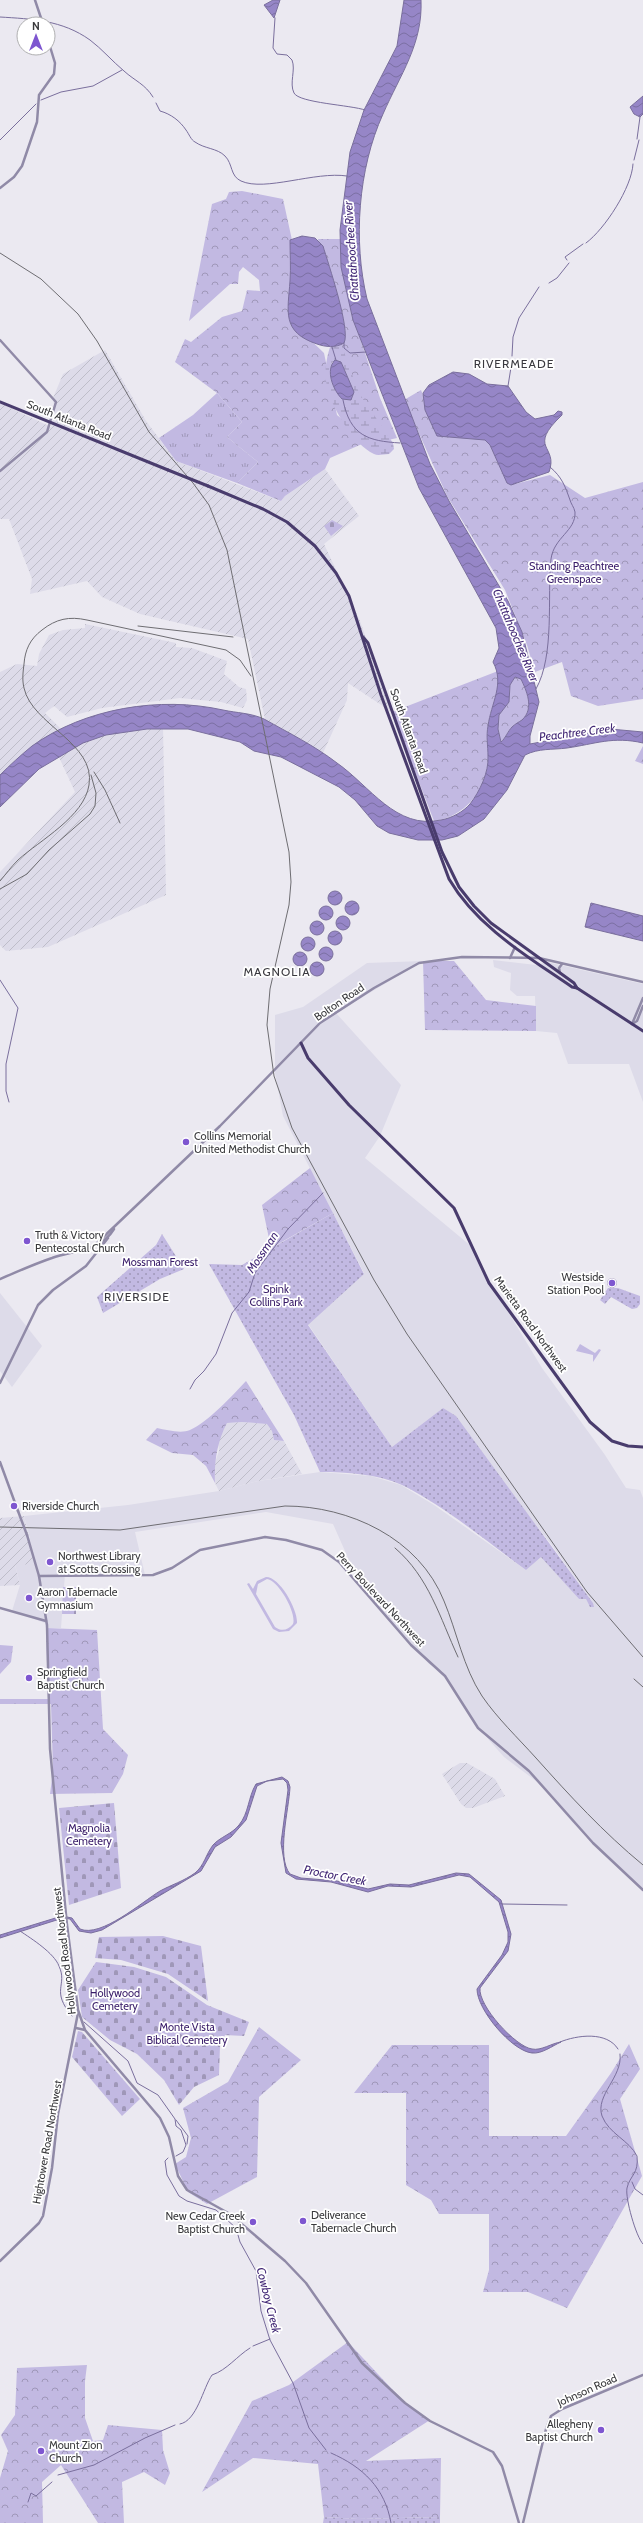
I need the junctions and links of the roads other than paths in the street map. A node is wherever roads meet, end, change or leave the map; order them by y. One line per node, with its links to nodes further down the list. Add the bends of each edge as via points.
1 (35, 0): 2 (street)
2 (40, 16)
3 (53, 56): 4 (street, via 54,74 40,95 37,122 22,166 14,177)
4 (0, 188)
5 (0, 340): 7 (street, via 56,402)
6 (0, 402): 7 (main road, South Atlanta Road)
7 (51, 423): 8 (street, via 47,432 38,441); 9 (main road, South Atlanta Road, bridge, via 264,509 295,528 323,555 349,596 372,672)
8 (0, 471)
9 (420, 797): 10 (main road, South Atlanta Road); 10 (main road, South Atlanta Road, via 430,831)
10 (440, 852): 11 (main road, via 453,886 481,920); 13 (main road, via 455,880 474,906 491,924)
11 (516, 947): 12 (street); 14 (main road)
12 (510, 958): 14 (street, Bolton Road); 23 (street, Bolton Road, via 464,957 422,962 329,1017)
13 (539, 958): 14 (street, Bolton Road); 15 (street, Bolton Road); 16 (main road)
14 (532, 959): 18 (main road)
15 (563, 964): 16 (street, via 560,966); 17 (street, Bolton Road)
16 (560, 973): 18 (main road)
17 (643, 982)
18 (577, 988): 21 (main road)
19 (643, 998): 21 (street)
20 (643, 1006): 21 (street, via 637,1021)
21 (632, 1024): 22 (main road)
22 (643, 1031)
23 (301, 1043): 24 (street, Bolton Road, via 220,1126); 32 (main road, Marietta Road Northwest, via 308,1058 341,1096 454,1208 489,1283 590,1422 612,1441)
24 (116, 1226): 25 (street, Bolton Road); 26 (street, Bolton Road)
25 (111, 1230): 27 (street); 28 (street, Bolton Road)
26 (108, 1238): 27 (street, Bolton Road); 29 (street)
27 (104, 1241): 28 (street, Bolton Road); 29 (street)
28 (96, 1244): 30 (street, Bolton Road, via 83,1252 52,1258)
29 (101, 1248): 31 (street, via 86,1266 53,1290 38,1305)
30 (0, 1279)
31 (0, 1383)
32 (643, 1447)
33 (0, 1462): 34 (street, Hollywood Road Northwest, bridge)
34 (39, 1576): 36 (street, Hollywood Road Northwest); 37 (street, Perry Boulevard Northwest, via 153,1575 172,1568 200,1550 265,1537 322,1550 339,1562 411,1645 445,1676 478,1728 529,1772 593,1843)
35 (0, 1608): 36 (street)
36 (46, 1621): 38 (street, Hollywood Road Northwest, via 49,1735)
37 (643, 1890)
38 (78, 2010): 39 (street, Hightower Road Northwest); 40 (street, Hollywood Road Northwest)
39 (76, 2028): 40 (street); 41 (street, Hightower Road Northwest, via 58,2114 52,2168 41,2220)
40 (85, 2030): 43 (street, Hollywood Road Northwest, via 163,2123 171,2144 176,2170 187,2190 230,2214 295,2271 362,2363 405,2403 430,2421 493,2452 502,2466)
41 (0, 2261)
42 (643, 2375): 44 (street, Johnson Road, via 551,2416)
43 (519, 2523)
44 (523, 2523)

